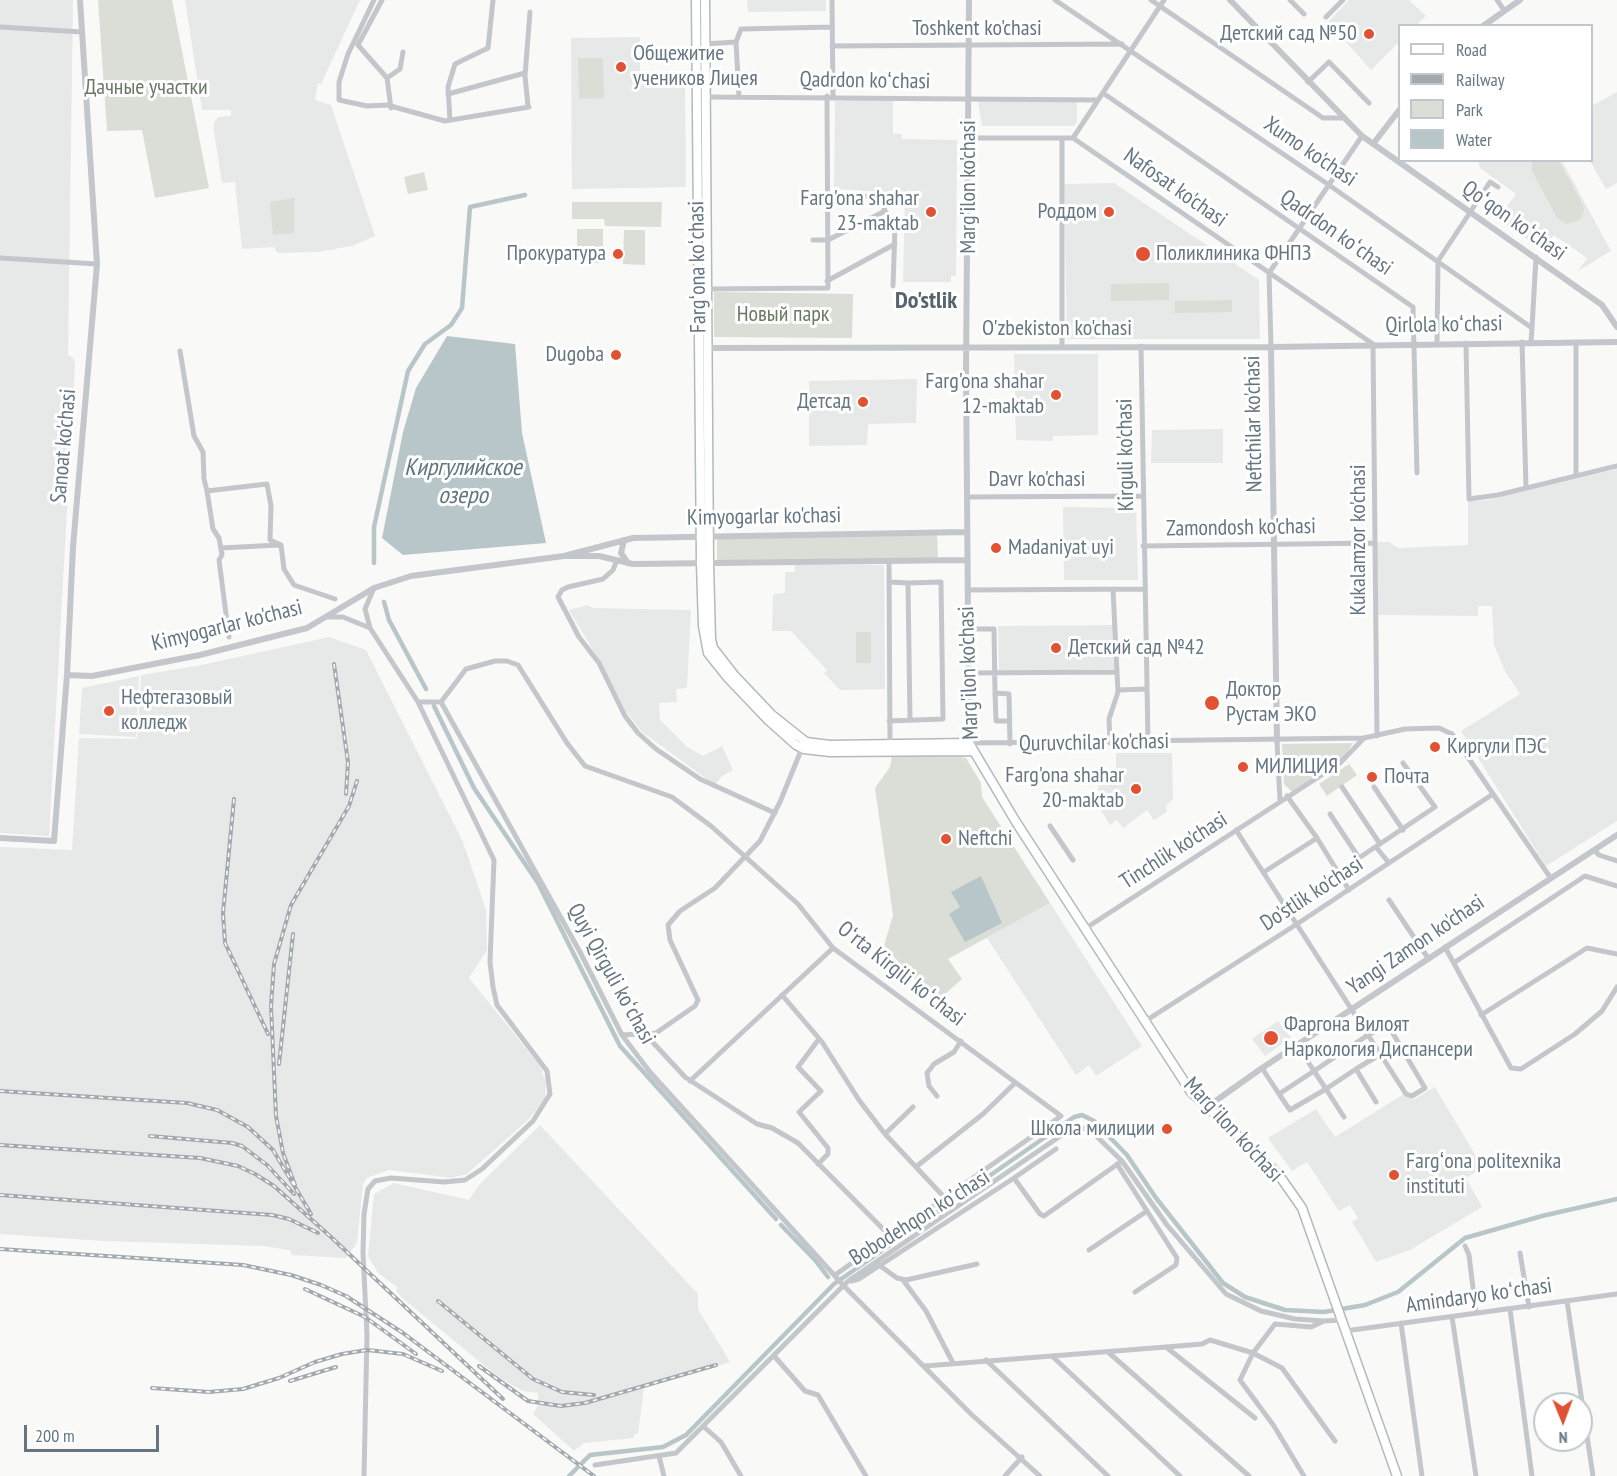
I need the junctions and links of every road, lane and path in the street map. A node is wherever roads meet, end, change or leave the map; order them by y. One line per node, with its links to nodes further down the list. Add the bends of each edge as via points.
1 (80, 0): 25 (street, Sanoat ko'chasi)
2 (375, 0): 44 (street, via 348,54 339,82 339,100)
3 (382, 0): 34 (street, via 358,45)
4 (493, 0): 37 (street, via 488,48 455,64)
5 (696, 0): 86 (main road, Fargʻona koʻchasi)
6 (705, 0): 27 (main road, Fargʻona koʻchasi)
7 (832, 0): 24 (street)
8 (969, 0): 29 (street, Marg'ilon ko'chasi)
9 (1055, 0): 28 (street, Xumo ko'chasi)
10 (1150, 0): 17 (street)
11 (1164, 0): 17 (street)
12 (1230, 0): 35 (street, Qoʻqon koʻchasi)
13 (1290, 0): 20 (street)
14 (1343, 0): 21 (street)
15 (1497, 0): 18 (street)
16 (1520, 0): 18 (street)
17 (1160, 7): 31 (street); 46 (street, via 1316,114 1329,120)
18 (1504, 10): 22 (street)
19 (530, 12): 33 (street)
20 (1304, 14)
21 (1326, 17)
22 (1485, 24)
23 (0, 27): 25 (street)
24 (832, 27): 26 (street, via 741,29); 30 (street)
25 (82, 32): 67 (street, Sanoat ko'chasi)
26 (736, 42): 27 (street); 40 (street)
27 (704, 44): 39 (main road, Fargʻona koʻchasi)
28 (1122, 44): 29 (street, Toshkent ko'chasi); 31 (street, Xumo ko'chasi)
29 (969, 45): 30 (street, Toshkent ko'chasi); 41 (street, Marg'ilon ko'chasi)
30 (832, 46): 38 (street)
31 (1131, 50): 36 (street); 55 (street, Xumo ko'chasi)
32 (403, 52): 34 (street, via 400,69)
33 (525, 73): 37 (street); 47 (street, via 529,106)
34 (387, 78): 44 (street)
35 (1308, 82): 43 (street, via 1329,62); 46 (street, Qoʻqon koʻchasi)
36 (1103, 93): 42 (street); 60 (street, Qadrdon koʻchasi)
37 (448, 94): 47 (street)
38 (830, 96): 40 (street, Qadrdon koʻchasi); 41 (street, Qadrdon koʻchasi); 57 (street)
39 (705, 97): 40 (street, Qadrdon koʻchasi); 71 (main road, Fargʻona koʻchasi)
40 (739, 97)
41 (969, 99): 42 (street, Qadrdon koʻchasi); 49 (street, Marg'ilon ko'chasi)
42 (1098, 100): 51 (street)
43 (1369, 103)
44 (391, 108): 47 (street)
45 (1398, 112): 52 (street)
46 (1341, 118): 48 (street, Qoʻqon koʻchasi)
47 (450, 120)
48 (1362, 136): 52 (street, Qoʻqon koʻchasi); 55 (street)
49 (969, 138): 50 (street); 84 (street, Marg'ilon ko'chasi)
50 (1062, 138): 51 (street); 82 (street)
51 (1073, 138): 68 (street, Nafosat ko'chasi)
52 (1373, 144): 53 (street, Qoʻqon koʻchasi)
53 (1398, 162)
54 (1398, 162): 59 (street, Qoʻqon koʻchasi)
55 (1329, 185): 60 (street); 66 (street, Xumo ko'chasi)
56 (1497, 187): 59 (street, via 1490,182)
57 (828, 195): 58 (street, via 881,197); 62 (street)
58 (885, 211): 62 (street); 63 (street, via 895,227)
59 (1469, 213): 64 (street, Qoʻqon koʻchasi); 66 (street)
60 (1300, 227): 68 (street); 79 (street, Qadrdon koʻchasi, via 1413,307)
61 (813, 240): 62 (street)
62 (828, 240): 69 (street)
63 (895, 244): 69 (street); 70 (street)
64 (1536, 257): 72 (street, Qoʻqon koʻchasi, via 1602,305); 73 (street)
65 (0, 258): 67 (street)
66 (1438, 261): 73 (street, Xumo ko'chasi); 80 (street)
67 (98, 264): 123 (street, Sanoat ko'chasi, via 73,547)
68 (1269, 273): 81 (street, Nafosat ko'chasi); 85 (street, Neftchilar ko'chasi)
69 (827, 281): 71 (street, via 828,288)
70 (893, 286)
71 (707, 289): 86 (main road, Fargʻona koʻchasi)
72 (1617, 327)
73 (1532, 328): 75 (street)
74 (1522, 342): 75 (street, Qirlola koʻchasi); 78 (street, Qirlola koʻchasi); 91 (street)
75 (1531, 342): 76 (street, Qirlola koʻchasi)
76 (1576, 342): 77 (street, Qirlola koʻchasi); 90 (street)
77 (1617, 342)
78 (1466, 343): 80 (street, Qirlola koʻchasi); 91 (street, via 1468,497)
79 (1414, 344): 80 (street, Qirlola koʻchasi); 81 (street, Qirlola koʻchasi); 89 (street, Qadrdon koʻchasi)
80 (1437, 344)
81 (1373, 345): 85 (street, Qirlola koʻchasi); 98 (street, Kukalamzor ko'chasi)
82 (1062, 346): 83 (street, O'zbekiston ko'chasi); 84 (street, O'zbekiston ko'chasi)
83 (1141, 346): 85 (street, O'zbekiston ko'chasi); 93 (street, Kirguli ko'chasi)
84 (966, 347): 86 (street, O'zbekiston ko'chasi); 94 (street, Marg'ilon ko'chasi)
85 (1271, 347): 99 (street, Neftchilar ko'chasi)
86 (703, 348): 96 (main road, Fargʻona koʻchasi)
87 (180, 351): 92 (street, via 194,436 204,452)
88 (1617, 466): 90 (street)
89 (1418, 473)
90 (1575, 476): 91 (street)
91 (1526, 488)
92 (207, 490): 100 (street, via 267,484 270,540); 102 (street, via 213,529)
93 (1143, 496): 94 (street, Davr ko'chasi); 101 (street, Kirguli ko'chasi)
94 (967, 497): 95 (street, Marg'ilon ko'chasi)
95 (966, 532): 96 (street, Kimyogarlar ko'chasi); 105 (street, Marg'ilon ko'chasi)
96 (705, 535): 97 (street, Kimyogarlar ko'chasi); 108 (main road, Quruvchilar ko'chasi)
97 (624, 540): 103 (street, Kimyogarlar ko'chasi); 107 (street, via 621,553)
98 (1375, 543): 99 (street, Zamondosh ko'chasi); 132 (street, Kukalamzor ko'chasi)
99 (1274, 544): 101 (street, Zamondosh ko'chasi); 134 (street, Neftchilar ko'chasi)
100 (281, 545): 102 (street); 115 (street, via 284,569 294,585)
101 (1143, 546): 113 (street, Kirguli ko'chasi)
102 (221, 548): 119 (street, via 219,560)
103 (564, 556): 104 (street, Kimyogarlar ko'chasi); 111 (street, Kimyogarlar ko'chasi, via 411,576)
104 (617, 560): 107 (street, Kimyogarlar ko'chasi); 147 (street, via 603,579 568,586 558,597 579,637 599,663 625,716 650,744 700,779)
105 (966, 560): 106 (street, Kimyogarlar ko'chasi); 114 (street, Marg'ilon ko'chasi)
106 (889, 561): 108 (street, Kimyogarlar ko'chasi); 109 (street)
107 (628, 563): 108 (street, Kimyogarlar ko'chasi)
108 (705, 563): 137 (main road, Quruvchilar ko'chasi, via 713,648 772,715 806,742); 140 (main road, Quruvchilar ko'chasi, via 703,626 708,652 767,719)
109 (889, 582): 110 (street); 130 (street)
110 (908, 583): 129 (street); 129 (street, via 941,582 943,719)
111 (374, 588): 116 (street, Kimyogarlar ko'chasi); 117 (street, via 365,609)
112 (1113, 589): 113 (street); 114 (street); 120 (street)
113 (1144, 589): 124 (street, Kirguli ko'chasi)
114 (967, 590): 118 (street, Marg'ilon ko'chasi)
115 (335, 599)
116 (327, 617): 117 (street, via 343,617); 123 (street, Kimyogarlar ko'chasi, via 307,628 200,655 92,676)
117 (370, 627): 127 (street)
118 (966, 629): 121 (street, Marg'ilon ko'chasi); 122 (street, via 994,629)
119 (229, 637)
120 (1117, 672): 122 (street); 125 (street)
121 (966, 673): 122 (street); 139 (street, Marg'ilon ko'chasi)
122 (995, 673): 126 (street)
123 (67, 675): 153 (street, Sanoat ko'chasi, via 54,841)
124 (1147, 689): 125 (street); 136 (street, Kirguli ko'chasi)
125 (1118, 690): 135 (street, via 1109,719)
126 (995, 693): 131 (street, via 996,721); 131 (street, via 1009,693)
127 (418, 702): 128 (street); 241 (street, via 494,860 490,962 497,1005 547,1071 550,1094 533,1121 465,1180 391,1178 375,1181 368,1189 363,1253 367,1335)
128 (441, 702): 157 (street, Oʻrta Kirgili koʻchasi, via 466,669 495,661 518,665 585,766 672,797); 180 (street, Quyi Qirguli koʻchasi)
129 (910, 720): 130 (street)
130 (890, 721): 137 (street)
131 (1009, 721): 138 (street)
132 (1377, 736): 133 (street, Quruvchilar ko'chasi); 144 (street, Quruvchilar ko'chasi, via 1424,727 1447,730)
133 (1364, 738): 134 (street, Quruvchilar ko'chasi); 145 (street, Tinchlik ko'chasi, via 1340,763)
134 (1277, 741): 136 (street, Quruvchilar ko'chasi); 146 (street)
135 (1110, 742): 136 (street, Quruvchilar ko'chasi); 138 (street, Quruvchilar ko'chasi)
136 (1148, 742)
137 (890, 743): 139 (main road, Quruvchilar ko'chasi)
138 (1010, 744): 139 (street, Quruvchilar ko'chasi)
139 (970, 747): 140 (main road, Quruvchilar ko'chasi, via 830,752); 169 (main road, Marg'ilon ko'chasi)
140 (802, 748): 147 (street)
141 (1403, 763): 151 (street, via 1435,807)
142 (1342, 787): 155 (street)
143 (1374, 787): 151 (street)
144 (1493, 794): 161 (street, Do'stlik ko'chasi); 164 (street, Quruvchilar ko'chasi)
145 (1287, 796): 146 (street, Tinchlik ko'chasi); 154 (street)
146 (1280, 801): 150 (street, Tinchlik ko'chasi)
147 (775, 813): 157 (street, via 760,841)
148 (1330, 814): 158 (street)
149 (1050, 826): 159 (street)
150 (1236, 830): 162 (street); 169 (street, Tinchlik ko'chasi)
151 (1402, 830): 155 (street)
152 (1617, 835): 156 (street, Yangi Zamon ko'chasi)
153 (0, 838)
154 (1317, 838): 162 (street); 163 (street)
155 (1378, 846): 158 (street); 161 (street)
156 (1594, 850): 160 (street); 164 (street, Yangi Zamon ko'chasi)
157 (746, 856): 171 (street, Oʻrta Kirgili koʻchasi, via 798,904); 181 (street, via 715,888 680,911 668,925 670,940 698,1000 675,1021)
158 (1359, 858): 163 (street)
159 (1073, 860)
160 (1617, 861)
161 (1389, 863): 166 (street, Do'stlik ko'chasi)
162 (1264, 872): 168 (street)
163 (1338, 872): 166 (street)
164 (1550, 877): 170 (street, Yangi Zamon ko'chasi)
165 (1617, 886): 174 (street, via 1585,876)
166 (1349, 890): 168 (street, Do'stlik ko'chasi)
167 (1389, 900): 173 (street)
168 (1297, 924): 177 (street); 179 (street, Do'stlik ko'chasi)
169 (1086, 928): 179 (main road, Marg'ilon ko'chasi)
170 (1445, 947): 173 (street, Yangi Zamon ko'chasi); 174 (street)
171 (833, 948): 176 (street); 184 (street, Oʻrta Kirgili koʻchasi)
172 (1617, 954): 178 (street, via 1587,948)
173 (1428, 958): 177 (street, Yangi Zamon ko'chasi)
174 (1455, 962): 178 (street)
175 (1617, 987): 178 (street, via 1602,1011 1587,1024 1521,1069 1511,1068)
176 (782, 994): 183 (street); 190 (street)
177 (1352, 1009): 182 (street); 185 (street, Yangi Zamon ko'chasi)
178 (1481, 1015)
179 (1147, 1020): 197 (main road, Marg'ilon ko'chasi, via 1191,1092)
180 (622, 1035): 181 (street); 213 (street, Quyi Qirguli koʻchasi, via 649,1071)
181 (646, 1035): 190 (street)
182 (1368, 1035): 186 (street); 186 (street, via 1388,1025 1425,1088 1409,1097); 189 (street)
183 (819, 1039): 199 (street); 202 (street, via 798,1067 821,1091 799,1112 828,1148)
184 (961, 1041): 191 (street, Oʻrta Kirgili koʻchasi); 194 (street, via 954,1052 927,1073 929,1086)
185 (1297, 1045): 187 (street, Yangi Zamon ko'chasi); 189 (street)
186 (1381, 1054): 188 (street)
187 (1262, 1068): 193 (street); 197 (street, Yangi Zamon ko'chasi)
188 (1356, 1069): 192 (street); 195 (street)
189 (1314, 1071): 192 (street); 193 (street)
190 (690, 1081): 202 (street, via 757,1124 787,1135)
191 (1015, 1083): 203 (street); 205 (street, Oʻrta Kirgili koʻchasi, via 1061,1118)
192 (1326, 1089): 193 (street, via 1290,1110); 198 (street)
193 (1279, 1094)
194 (937, 1096)
195 (1376, 1102)
196 (913, 1107): 199 (street)
197 (1207, 1107): 223 (main road, Marg'ilon ko'chasi, via 1279,1175 1302,1208)
198 (1344, 1117)
199 (885, 1134): 203 (street)
200 (1056, 1149): 204 (street)
201 (1119, 1163): 204 (street, Bobodehqon koʼchasi, via 1044,1216); 206 (street); 215 (street, via 1090,1130 1075,1126); 224 (street, via 1226,1294 1261,1311)
202 (819, 1164): 207 (street)
203 (917, 1166): 205 (street)
204 (1014, 1178): 212 (street, Bobodehqon koʼchasi)
205 (945, 1198): 207 (street, Oʻrta Kirgili koʻchasi)
206 (1147, 1211): 209 (street); 216 (street, via 1178,1262)
207 (889, 1235): 213 (street, Oʻrta Kirgili koʻchasi)
208 (1465, 1246): 221 (street)
209 (1089, 1250)
210 (1520, 1252): 219 (street)
211 (977, 1264): 214 (street)
212 (879, 1265): 214 (street); 215 (street, Bobodehqon koʼchasi)
213 (835, 1275): 215 (street, Quyi Qirguli koʻchasi)
214 (903, 1280): 233 (street, via 926,1311)
215 (846, 1284): 231 (street); 234 (street, Bobodehqon koʼchasi)
216 (1135, 1292)
217 (1617, 1294): 218 (street, Amindaryo koʻchasi)
218 (1567, 1301): 219 (street, Amindaryo koʻchasi); 255 (street)
219 (1528, 1307): 220 (street, Amindaryo koʻchasi)
220 (1510, 1309): 221 (street, Amindaryo koʻchasi); 254 (street)
221 (1476, 1313): 222 (street, Amindaryo koʻchasi)
222 (1452, 1317): 225 (street, Amindaryo koʻchasi); 253 (street)
223 (1340, 1318): 224 (street); 226 (main road)
224 (1324, 1321): 229 (street, via 1311,1327 1275,1324)
225 (1401, 1323): 226 (street, Amindaryo koʻchasi); 252 (street)
226 (1345, 1331): 251 (main road)
227 (1166, 1347): 228 (street); 229 (street, via 1210,1340); 235 (street)
228 (1108, 1352): 230 (street); 249 (street)
229 (1253, 1353): 237 (street, via 1282,1368); 250 (street, via 1240,1380)
230 (1051, 1356): 232 (street); 248 (street)
231 (775, 1357): 236 (street); 244 (street, via 805,1391 818,1395)
232 (986, 1360): 233 (street); 247 (street)
233 (952, 1363): 234 (street)
234 (925, 1366): 239 (street, Bobodehqon koʼchasi, via 971,1414)
235 (1255, 1418)
236 (704, 1426): 238 (street, via 676,1453); 243 (street, via 721,1442)
237 (1335, 1441)
238 (659, 1456): 240 (street); 242 (street)
239 (1022, 1457): 245 (street); 246 (street, Bobodehqon koʼchasi)
240 (595, 1465)
241 (364, 1476)
242 (664, 1476)
243 (741, 1476)
244 (866, 1476)
245 (1005, 1476)
246 (1040, 1476)
247 (1108, 1476)
248 (1180, 1476)
249 (1250, 1476)
250 (1304, 1476)
251 (1397, 1476)
252 (1422, 1476)
253 (1476, 1476)
254 (1532, 1476)
255 (1593, 1476)

